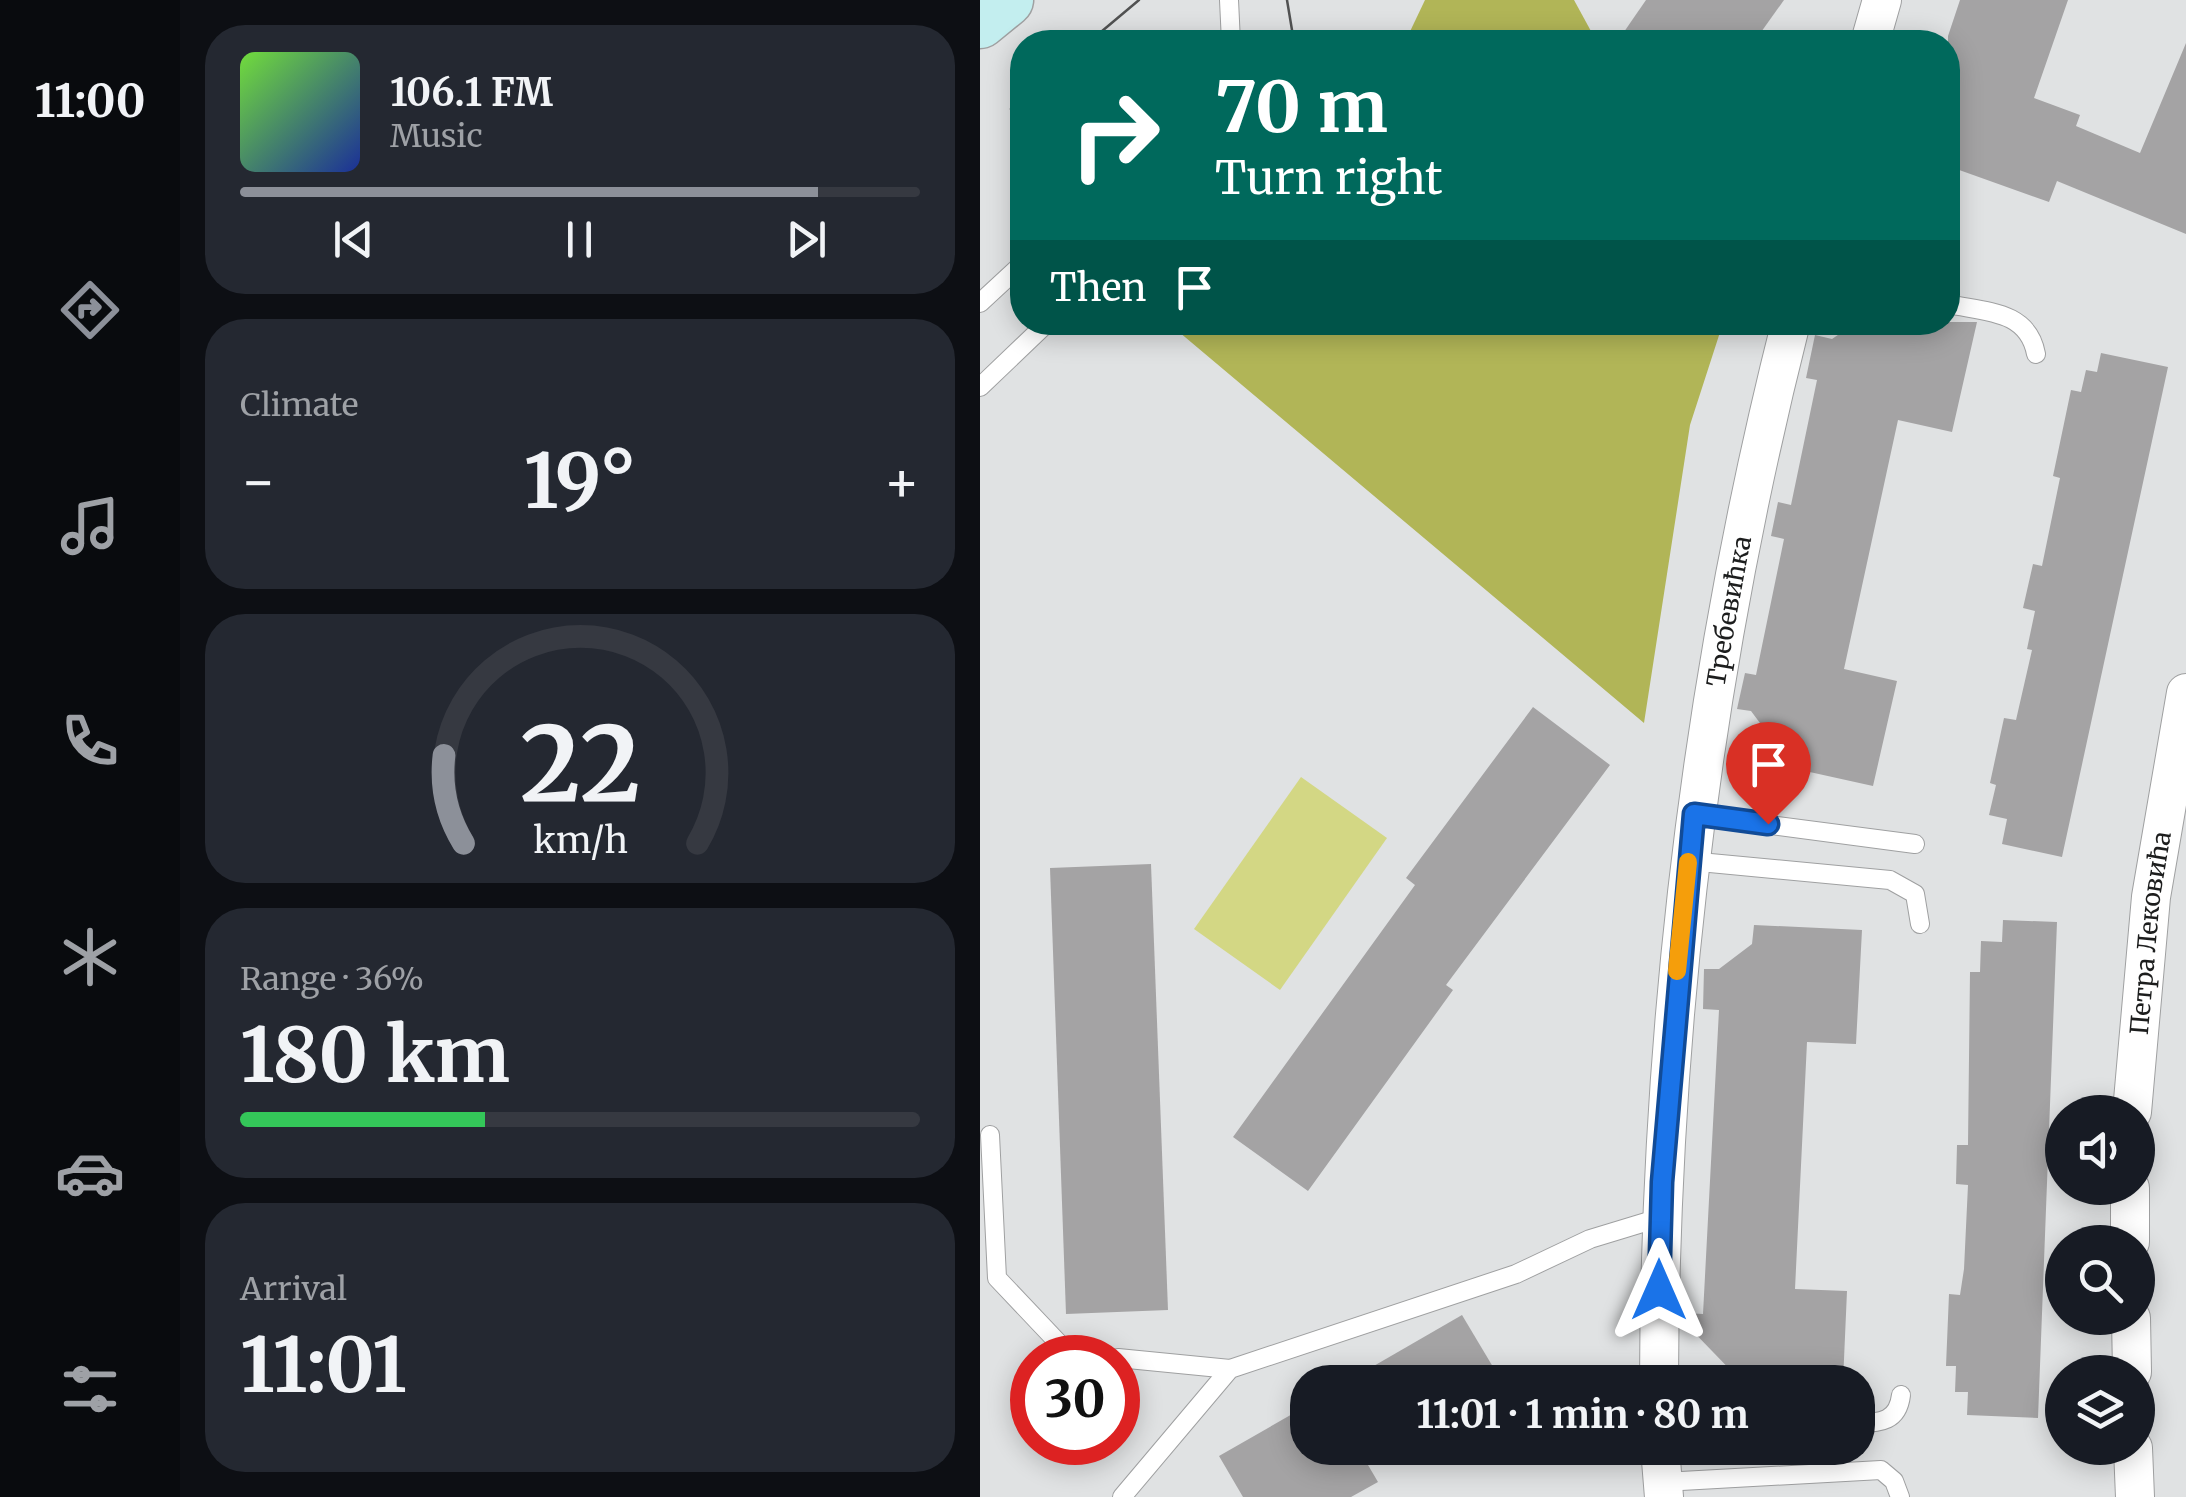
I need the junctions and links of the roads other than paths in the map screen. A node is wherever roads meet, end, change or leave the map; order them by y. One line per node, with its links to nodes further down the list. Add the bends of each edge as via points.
1 (1007, 0): 4 (main road)
2 (1229, 0): 5 (lane)
3 (1882, 0): 6 (street)
4 (980, 22)
5 (1230, 30)
6 (1873, 30)
7 (1010, 275): 8 (lane)
8 (980, 303)
9 (1960, 307): 12 (lane, via 2025,326)
10 (1034, 335): 13 (lane)
11 (1788, 335): 15 (street, Требевићка, via 1743,538)
12 (2036, 354)
13 (980, 387)
14 (2186, 693): 19 (street, Петра Лековића, via 2153,878)
15 (1694, 814): 16 (lane); 17 (street, Требевићка)
16 (1915, 844)
17 (1688, 861): 18 (lane, via 1890,880 1915,894); 21 (street, Требевићка)
18 (1920, 924)
19 (2134, 1095)
20 (990, 1135): 22 (lane, via 997,1278)
21 (1659, 1218): 24 (street, Требевићка); 25 (lane, via 1590,1239 1516,1274)
22 (1051, 1335)
23 (1140, 1360): 25 (lane)
24 (1659, 1365)
25 (1230, 1369): 30 (lane)
26 (1902, 1395): 27 (lane, via 1894,1416)
27 (1875, 1422)
28 (2134, 1465): 32 (street)
29 (1662, 1476): 31 (lane, via 1881,1470)
30 (1122, 1497)
31 (1900, 1497)
32 (2135, 1497)

